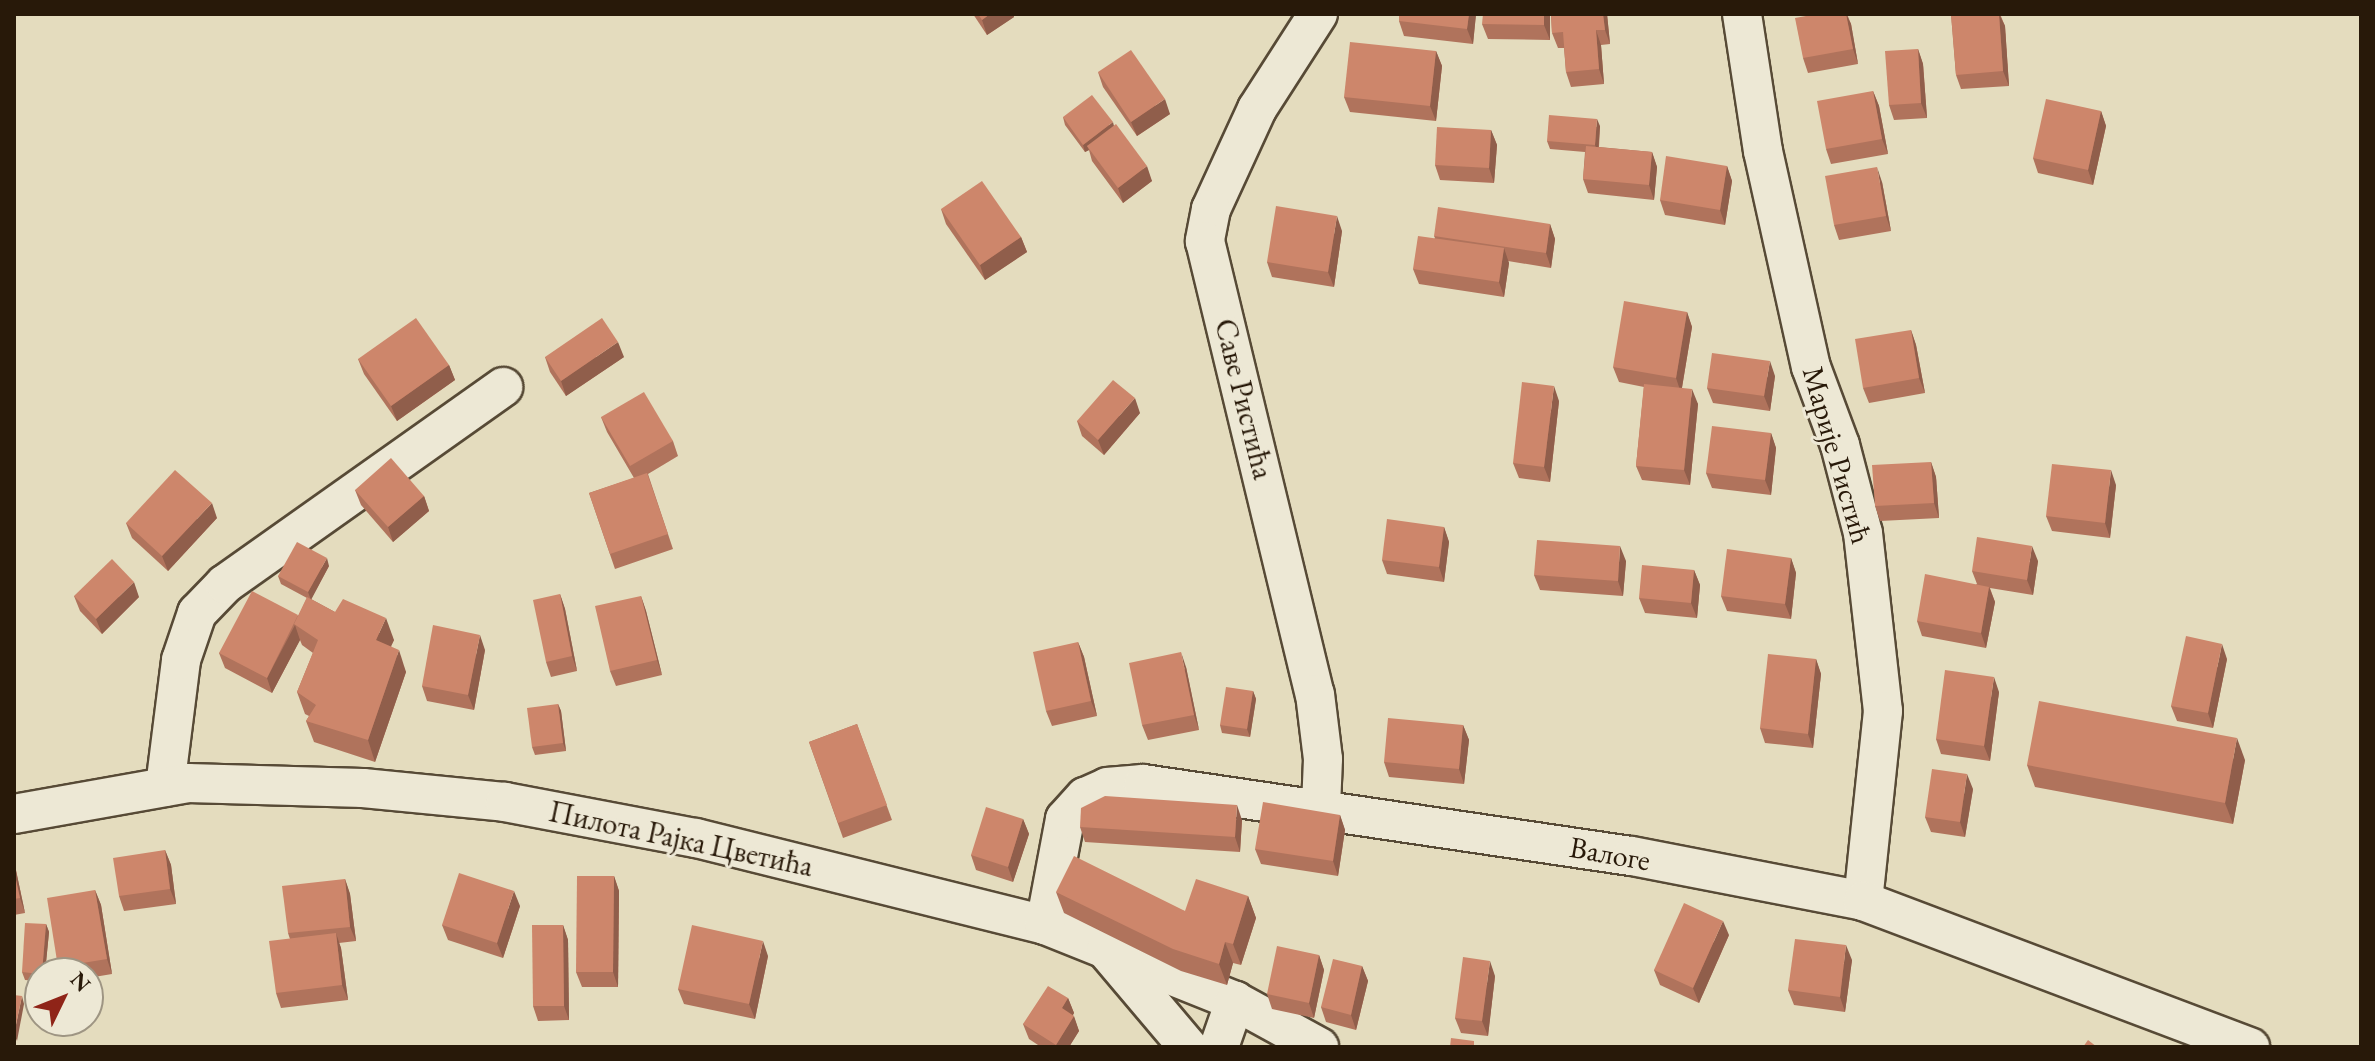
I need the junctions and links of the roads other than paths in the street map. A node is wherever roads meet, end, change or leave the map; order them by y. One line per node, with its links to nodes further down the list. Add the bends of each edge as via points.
1 (1318, 14): 5 (street, Саве Ристића, via 1257,109 1211,209 1205,241 1315,694 1323,759)
2 (1742, 14): 7 (street, Марије Ристић, via 1763,151 1811,367 1840,445 1863,533 1883,711)
3 (503, 387): 4 (street, via 225,584 197,613 181,660)
4 (165, 787): 6 (street, Пилота Рајка Цветића); 8 (street, Пилота Рајка Цветића, via 188,783 363,788 505,802 696,838)
5 (1321, 807): 7 (street, Валоге, via 1632,856); 8 (street, Валоге, via 1143,784 1107,787 1085,797 1065,819)
6 (14, 814)
7 (1863, 901): 14 (street, Валоге)
8 (1045, 925): 9 (street, Пилота Рајка Цветића)
9 (1102, 945): 10 (street, Пилота Рајка Цветића); 11 (street)
10 (1235, 1001): 12 (street); 13 (street, Пилота Рајка Цветића)
11 (1188, 1047)
12 (1219, 1047)
13 (1319, 1047)
14 (2250, 1047)

